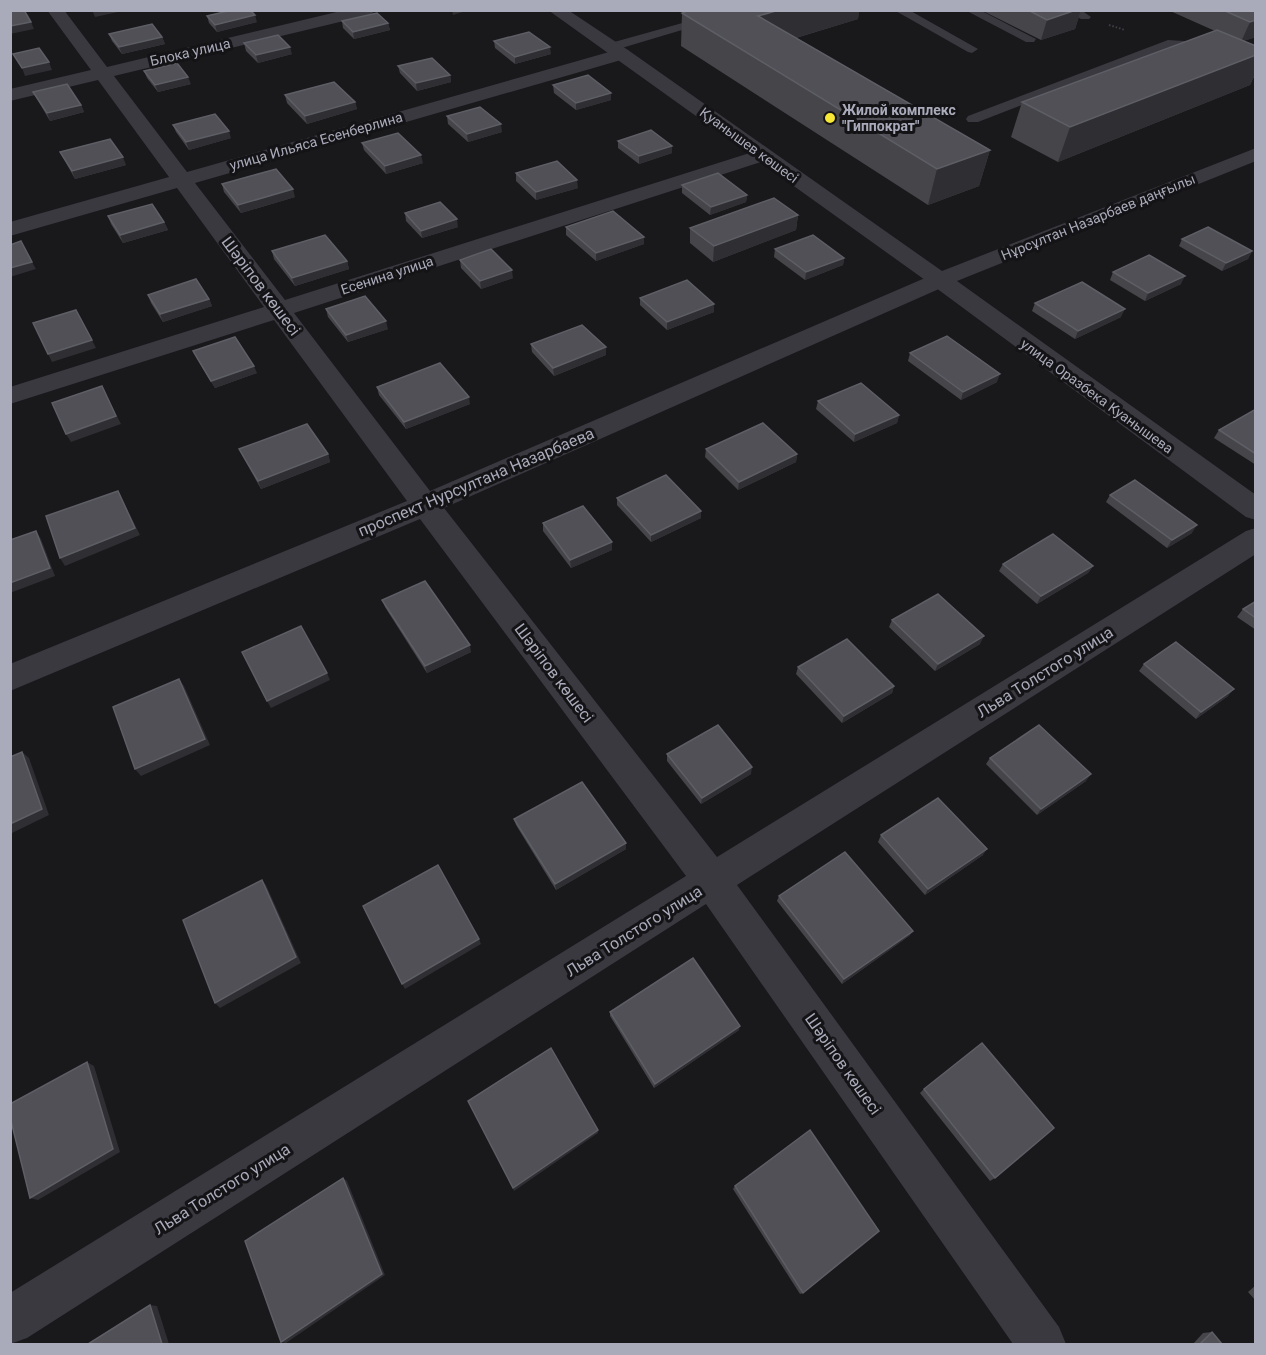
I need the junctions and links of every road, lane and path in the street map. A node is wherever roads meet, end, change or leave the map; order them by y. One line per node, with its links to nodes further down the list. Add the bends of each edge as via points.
1 (54, 10): 12 (street, Шәріпов көшесі)
2 (369, 10): 12 (street, Блока улица)
3 (556, 10): 11 (street, Қуанышев көшесі)
4 (744, 10): 11 (lane)
5 (899, 10): 10 (lane)
6 (970, 10): 9 (lane)
7 (1071, 10): 8 (lane)
8 (1085, 17)
9 (1030, 39)
10 (972, 49)
11 (617, 51): 17 (street, Қуанышев көшесі); 18 (street, улица Ильяса Есенберлина)
12 (102, 73): 14 (street, Блока улица); 18 (street, Шәріпов көшесі)
13 (1256, 75): 15 (lane, via 1180,44 1168,44)
14 (10, 95)
15 (973, 119)
16 (1256, 154): 20 (street, Нұрсұлтан Назарбаев даңғылы)
17 (763, 155): 20 (street, Қуанышев көшесі); 21 (street, Есенина улица)
18 (182, 180): 19 (street, улица Ильяса Есенберлина); 21 (street, Шәріпов көшесі)
19 (10, 229)
20 (940, 280): 23 (street, проспект Нурсултана Назарбаева); 24 (street, улица Оразбека Куанышева)
21 (278, 309): 22 (street, Есенина улица); 23 (street, Шәріпов көшесі)
22 (10, 396)
23 (425, 505): 26 (street, проспект Нурсултана Назарбаева); 27 (street, Шәріпов көшесі)
24 (1256, 510)
25 (1256, 539): 27 (street, Льва Толстого улица)
26 (10, 678)
27 (713, 882): 28 (street, Льва Толстого улица); 29 (street, Шәріпов көшесі)
28 (10, 1321)
29 (1042, 1344)

